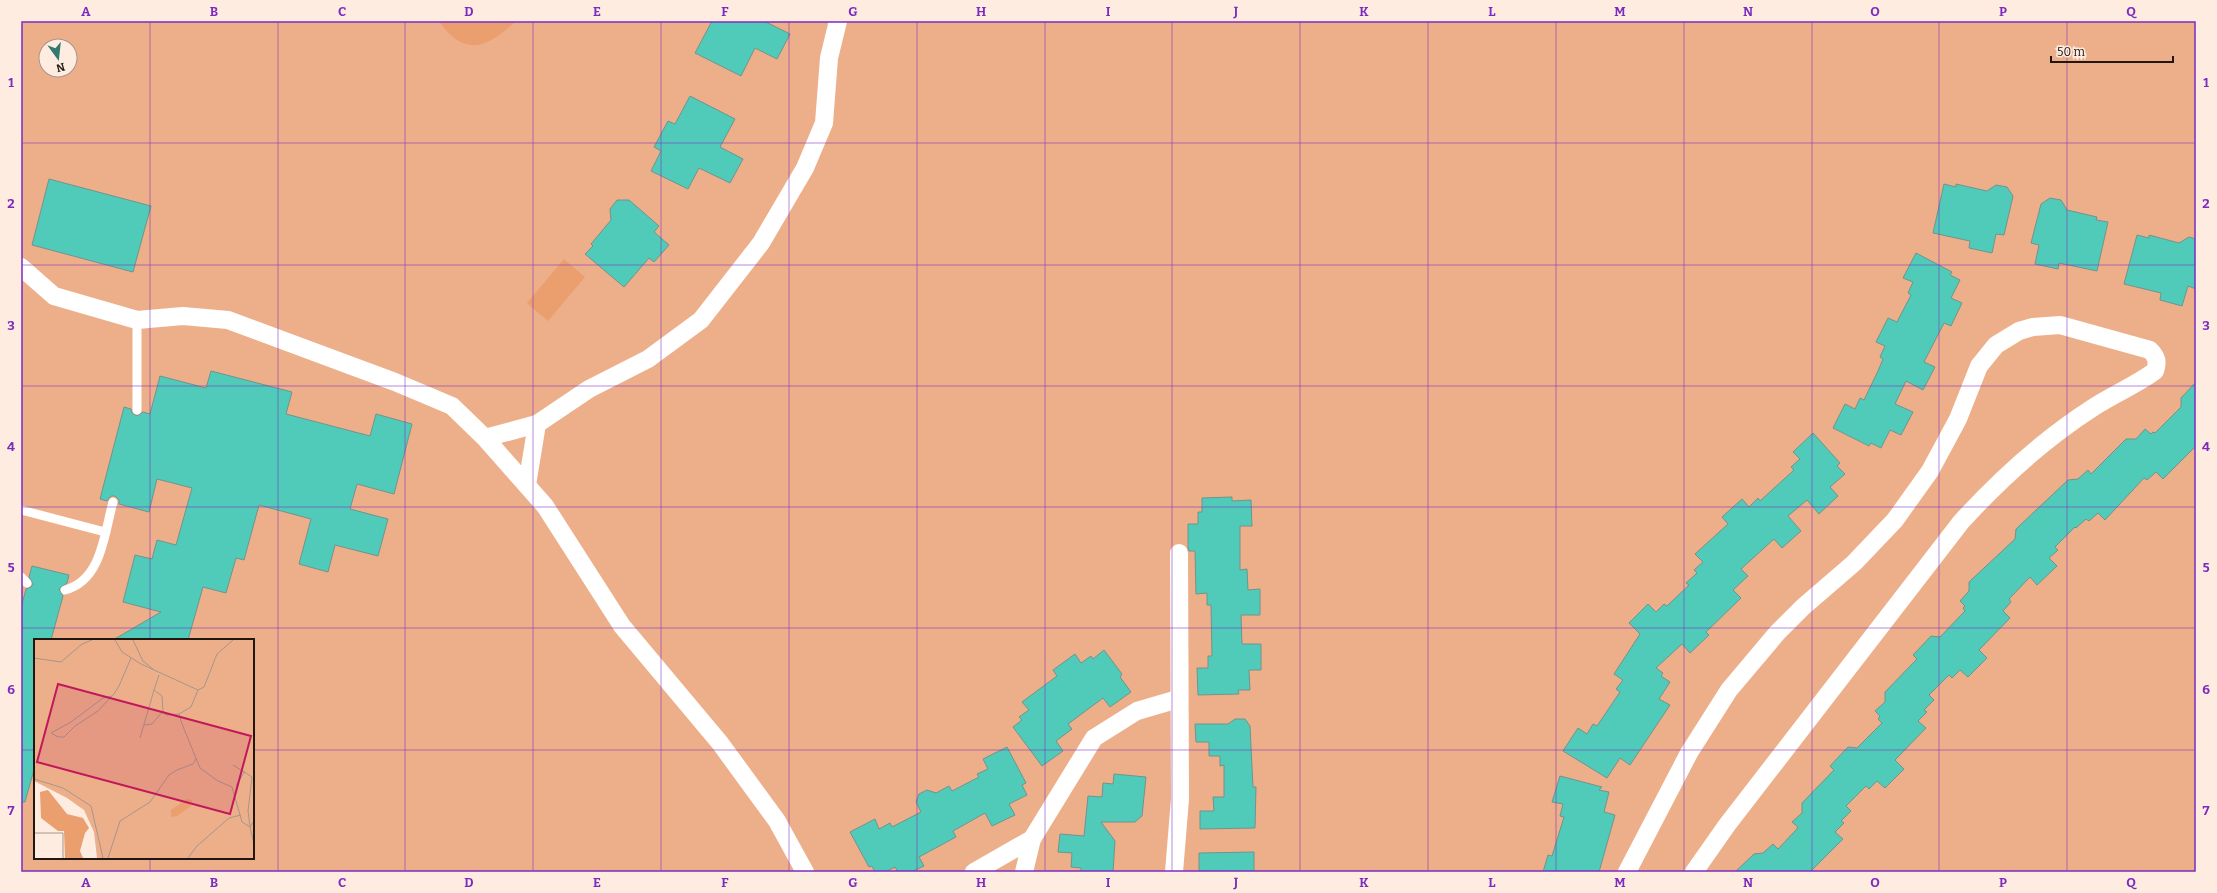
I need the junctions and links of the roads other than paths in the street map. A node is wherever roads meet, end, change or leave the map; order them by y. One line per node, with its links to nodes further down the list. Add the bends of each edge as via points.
1 (838, 21): 5 (street, via 829,58 824,123 805,168 761,243 701,320 648,359 589,389)
2 (21, 267): 3 (street, via 54,296)
3 (136, 320): 4 (lane); 6 (street, via 183,316 228,320 452,406)
4 (137, 410)
5 (537, 424): 6 (street); 7 (street)
6 (485, 438): 7 (street)
7 (527, 485): 15 (street, via 545,506 622,626 720,743 777,821)
8 (113, 502): 10 (lane)
9 (21, 510): 10 (lane)
10 (105, 532): 12 (lane, via 94,568 80,584)
11 (1178, 553): 13 (street)
12 (65, 590)
13 (1178, 699): 14 (street, via 1137,711 1094,738); 18 (street, via 1180,799)
14 (1032, 839): 16 (street); 17 (street)
15 (806, 872)
16 (974, 872)
17 (1024, 872)
18 (1174, 872)
19 (1627, 872): 20 (street, via 1689,753 1729,690 1777,633 1875,542 1913,496 1945,445 1979,366 1996,345 2019,331 2032,327 2060,325 2150,350 2156,356 2155,371 2095,406 2045,442 1999,483 1961,522)
20 (1694, 872)

